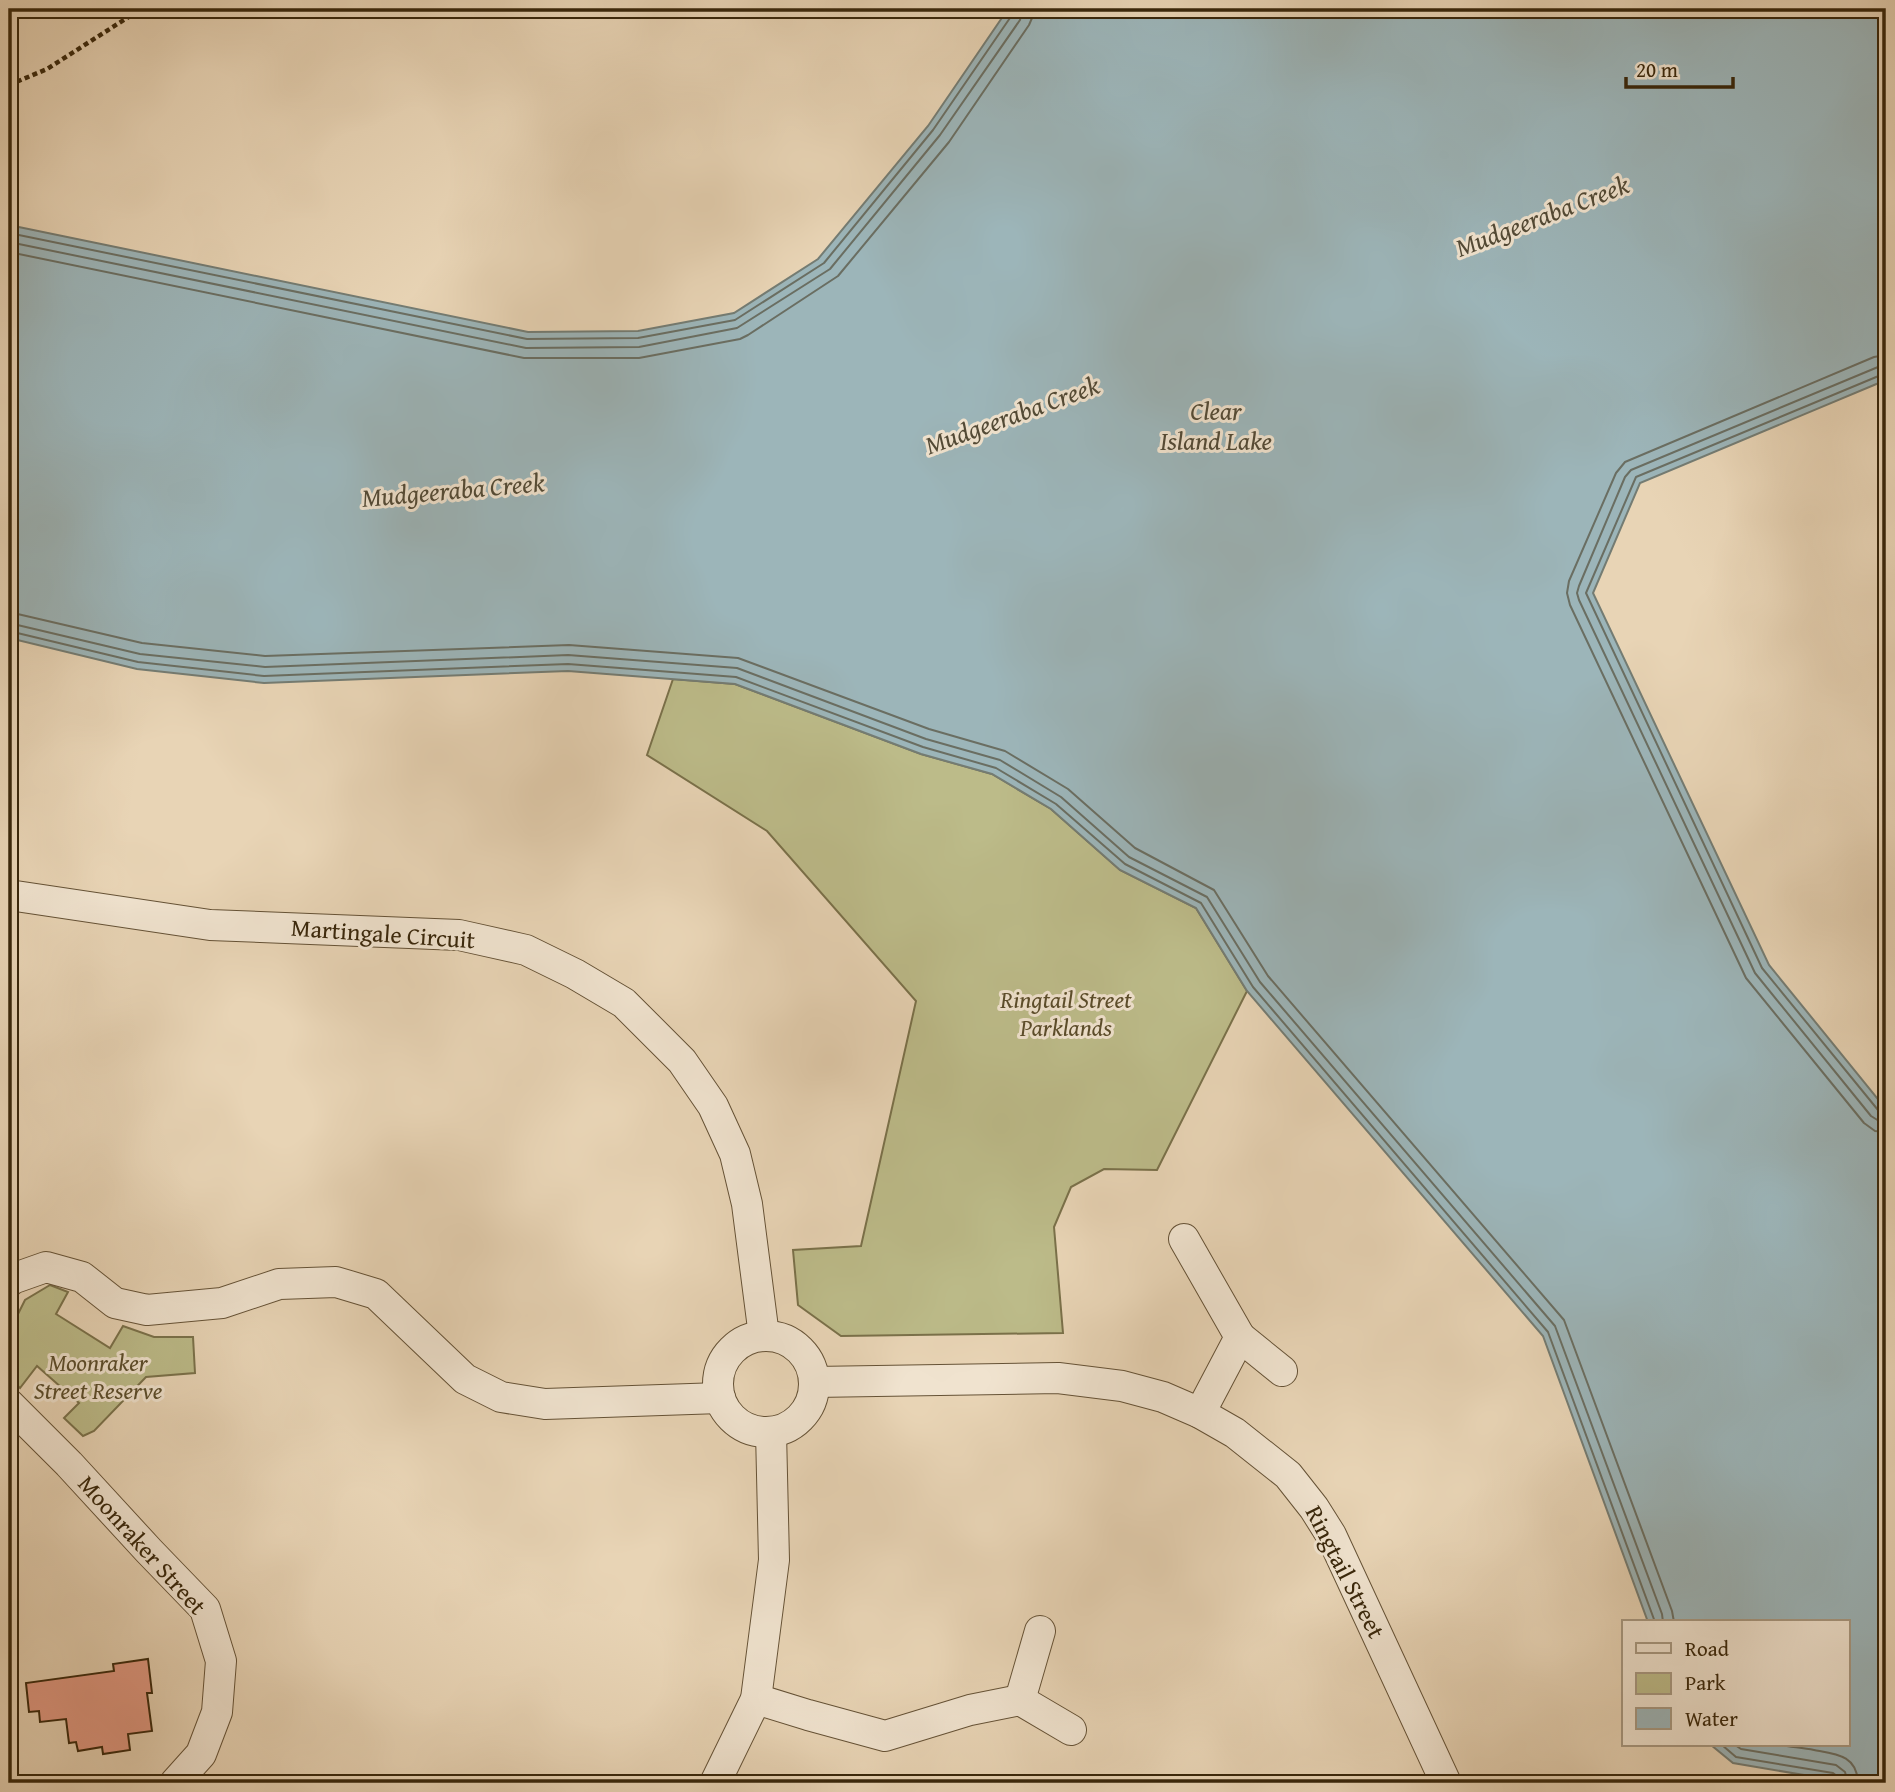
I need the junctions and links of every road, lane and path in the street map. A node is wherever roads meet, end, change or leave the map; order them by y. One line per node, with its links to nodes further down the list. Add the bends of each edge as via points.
1 (141, 9): 2 (path, via 47,69)
2 (9, 85)
3 (9, 895): 6 (street, Martingale Circuit, via 210,925 459,935 526,950 575,974 624,1003 681,1061 713,1105 735,1154 747,1203)
4 (1184, 1239): 7 (street)
5 (9, 1282): 10 (street, via 46,1267 82,1277 115,1303 146,1310 222,1303 279,1284 336,1282 376,1294 465,1379 502,1397 545,1404)
6 (764, 1336): 9 (street, via 779,1337 804,1354); 10 (street, via 737,1346 727,1356 720,1369)
7 (1240, 1337): 8 (street); 12 (street)
8 (1282, 1371)
9 (814, 1382): 12 (street, Ringtail Street, via 1058,1378 1122,1386); 13 (street, via 813,1396 798,1421)
10 (720, 1398): 13 (street, via 740,1424)
11 (9, 1404): 18 (street, Moonraker Street, via 205,1609 221,1661 217,1712 201,1754)
12 (1200, 1413): 20 (street, Ringtail Street, via 1235,1433 1289,1475 1314,1508 1331,1535)
13 (771, 1432): 15 (street, via 774,1560)
14 (1040, 1631): 16 (street)
15 (756, 1699): 16 (street, via 885,1736); 19 (street)
16 (1020, 1700): 17 (street)
17 (1072, 1730)
18 (175, 1783)
19 (715, 1783)
20 (1446, 1783)

